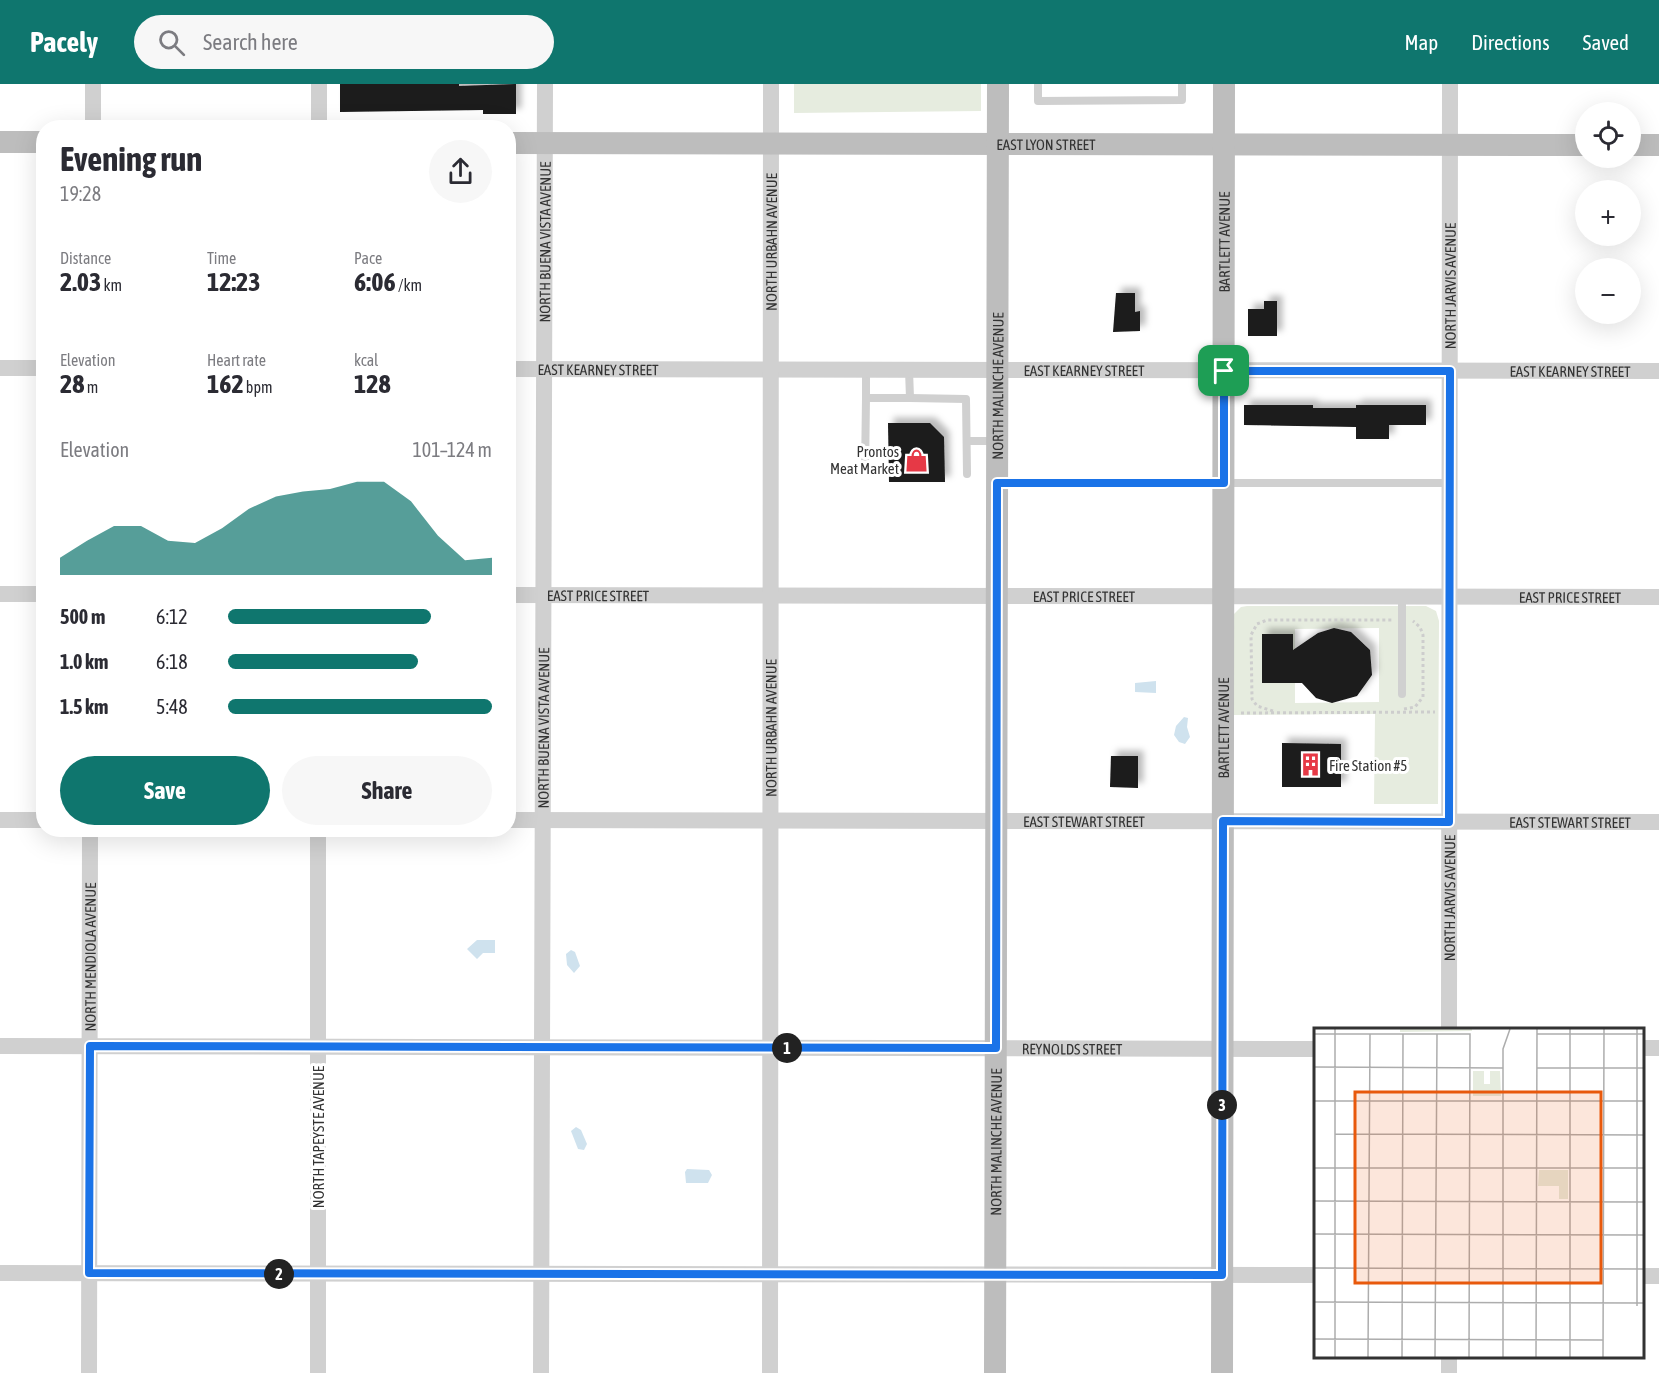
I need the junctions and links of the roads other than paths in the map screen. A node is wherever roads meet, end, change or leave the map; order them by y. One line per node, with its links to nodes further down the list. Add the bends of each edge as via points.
1 (93, 84): 10 (street)
2 (319, 84): 11 (street)
3 (545, 84): 15 (street, NORTH BUENA VISTA AVENUE)
4 (771, 84): 16 (street, NORTH URBAHN AVENUE)
5 (998, 84): 17 (main road, NORTH MALINCHE AVENUE)
6 (1038, 84): 7 (lane, via 1038,101 1050,101 1182,100)
7 (1182, 84)
8 (1224, 84): 18 (main road, BARTLETT AVENUE)
9 (1450, 84): 19 (street, NORTH JARVIS AVENUE)
10 (93, 120)
11 (319, 120)
12 (0, 142): 13 (main road)
13 (36, 142)
14 (516, 143): 15 (main road, EAST LYON STREET)
15 (545, 143): 16 (main road, EAST LYON STREET); 26 (street, NORTH BUENA VISTA AVENUE)
16 (771, 143): 17 (main road, EAST LYON STREET); 27 (street, NORTH URBAHN AVENUE)
17 (998, 144): 18 (main road, EAST LYON STREET); 30 (main road, NORTH MALINCHE AVENUE)
18 (1224, 144): 19 (main road, EAST LYON STREET); 31 (main road, BARTLETT AVENUE)
19 (1450, 145): 20 (main road, EAST LYON STREET); 32 (street, NORTH JARVIS AVENUE)
20 (1575, 145)
21 (1641, 145): 22 (main road)
22 (1659, 145)
23 (0, 368): 24 (street)
24 (36, 368)
25 (516, 369): 26 (street, EAST KEARNEY STREET)
26 (545, 369): 27 (street, EAST KEARNEY STREET); 46 (street, NORTH BUENA VISTA AVENUE)
27 (771, 370): 28 (street, EAST KEARNEY STREET); 47 (street, NORTH URBAHN AVENUE)
28 (866, 370): 29 (street, EAST KEARNEY STREET); 34 (lane)
29 (909, 370): 30 (street, EAST KEARNEY STREET); 35 (lane)
30 (998, 370): 31 (street, EAST KEARNEY STREET); 37 (main road, NORTH MALINCHE AVENUE)
31 (1224, 371): 32 (street, EAST KEARNEY STREET); 41 (main road, BARTLETT AVENUE)
32 (1450, 371): 33 (street, EAST KEARNEY STREET); 42 (street, NORTH JARVIS AVENUE)
33 (1659, 371)
34 (866, 398): 35 (lane); 38 (lane)
35 (910, 398): 36 (lane, via 966,399)
36 (967, 441): 37 (lane); 39 (lane)
37 (997, 441): 40 (main road, NORTH MALINCHE AVENUE)
38 (865, 471)
39 (967, 474)
40 (997, 483): 41 (lane); 48 (main road, NORTH MALINCHE AVENUE)
41 (1224, 483): 42 (lane); 49 (main road, BARTLETT AVENUE)
42 (1450, 483): 51 (street, NORTH JARVIS AVENUE)
43 (0, 594): 44 (street)
44 (36, 594)
45 (516, 595): 46 (street, EAST PRICE STREET)
46 (544, 595): 47 (street, EAST PRICE STREET); 57 (street, NORTH BUENA VISTA AVENUE)
47 (771, 596): 48 (street, EAST PRICE STREET); 58 (street, NORTH URBAHN AVENUE)
48 (997, 596): 49 (street, EAST PRICE STREET); 59 (main road, NORTH MALINCHE AVENUE)
49 (1223, 597): 50 (street, EAST PRICE STREET); 60 (main road, BARTLETT AVENUE)
50 (1402, 597): 51 (street, EAST PRICE STREET); 53 (lane)
51 (1449, 597): 52 (street, EAST PRICE STREET); 61 (street, NORTH JARVIS AVENUE)
52 (1659, 597)
53 (1402, 694)
54 (0, 820): 55 (street)
55 (36, 820)
56 (516, 820): 57 (street, EAST STEWART STREET)
57 (543, 820): 58 (street, EAST STEWART STREET); 69 (street, NORTH BUENA VISTA AVENUE)
58 (770, 820): 59 (street, EAST STEWART STREET); 70 (street, NORTH URBAHN AVENUE)
59 (996, 821): 60 (street, EAST STEWART STREET); 71 (main road, NORTH MALINCHE AVENUE)
60 (1223, 821): 61 (street, EAST STEWART STREET); 72 (main road, BARTLETT AVENUE)
61 (1449, 822): 62 (street, EAST STEWART STREET); 65 (street, NORTH JARVIS AVENUE)
62 (1659, 822)
63 (90, 837): 67 (street, NORTH MENDIOLA AVENUE)
64 (318, 837): 68 (street, NORTH TAPEYSTE AVENUE)
65 (1449, 1028)
66 (0, 1046): 67 (street, REYNOLDS STREET)
67 (90, 1046): 68 (street, REYNOLDS STREET); 75 (street, NORTH MENDIOLA AVENUE)
68 (318, 1047): 69 (street, REYNOLDS STREET); 76 (street, NORTH TAPEYSTE AVENUE)
69 (542, 1047): 70 (street, REYNOLDS STREET); 77 (street, NORTH BUENA VISTA AVENUE)
70 (770, 1048): 71 (street, REYNOLDS STREET); 78 (street, NORTH URBAHN AVENUE)
71 (996, 1048): 72 (street, REYNOLDS STREET); 79 (main road, NORTH MALINCHE AVENUE)
72 (1222, 1049): 73 (street, REYNOLDS STREET); 80 (main road, BARTLETT AVENUE)
73 (1314, 1049)
74 (0, 1273): 75 (street)
75 (89, 1273): 76 (street); 82 (street, NORTH MENDIOLA AVENUE)
76 (318, 1274): 77 (street); 83 (street, NORTH TAPEYSTE AVENUE)
77 (542, 1274): 78 (street); 84 (street, NORTH BUENA VISTA AVENUE)
78 (770, 1274): 79 (street); 85 (street, NORTH URBAHN AVENUE)
79 (995, 1275): 80 (street); 86 (main road, NORTH MALINCHE AVENUE)
80 (1222, 1275): 81 (street); 87 (main road, BARTLETT AVENUE)
81 (1314, 1275)
82 (89, 1373)
83 (318, 1373)
84 (541, 1373)
85 (770, 1373)
86 (995, 1373)
87 (1222, 1373)

